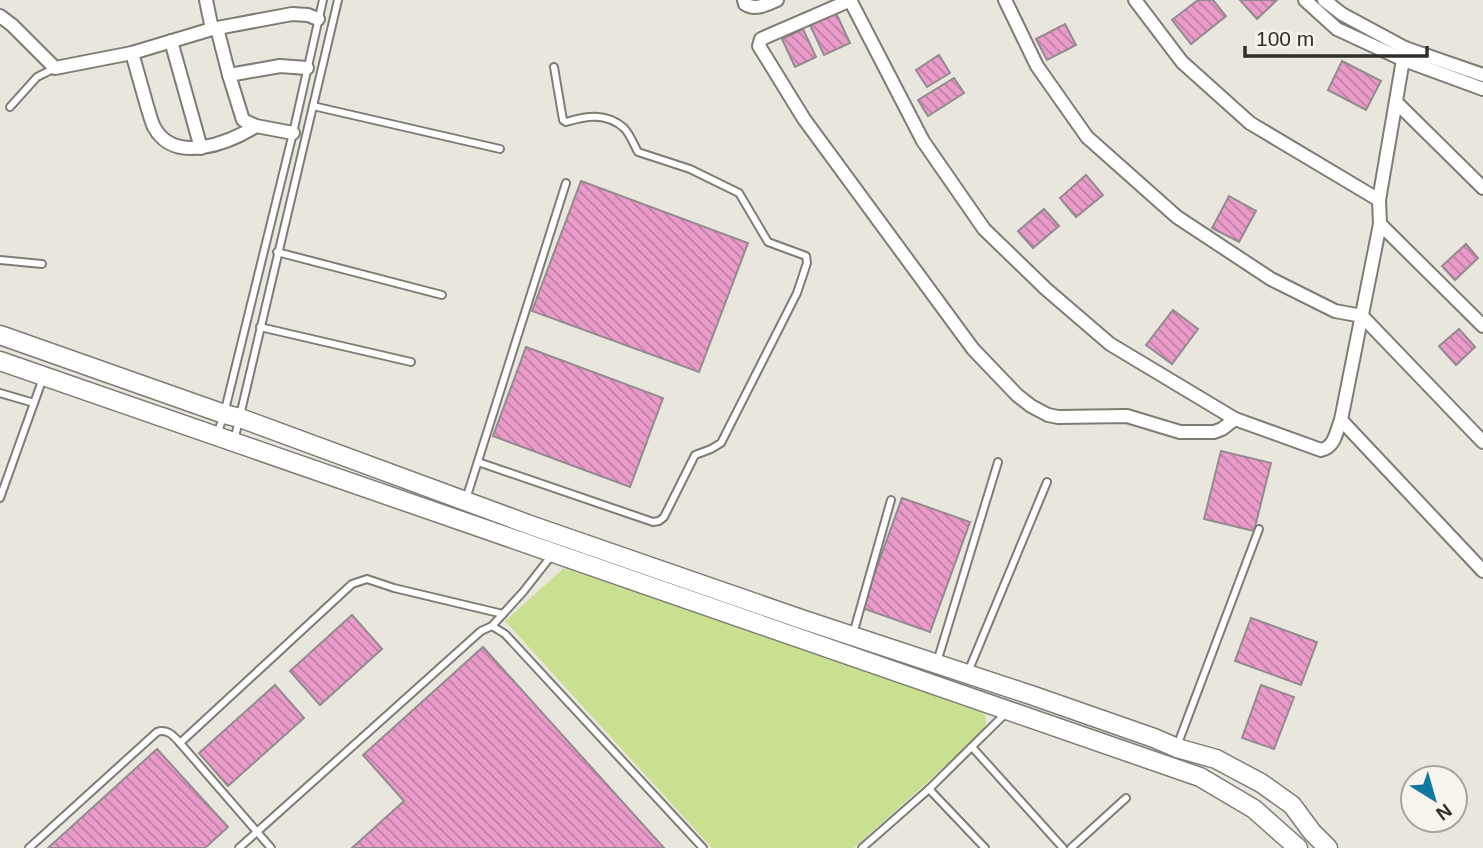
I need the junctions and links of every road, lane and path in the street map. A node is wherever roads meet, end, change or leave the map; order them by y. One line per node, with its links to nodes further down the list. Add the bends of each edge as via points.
1 (206, 0): 13 (street)
2 (323, 0): 12 (lane)
3 (338, 0): 16 (lane)
4 (744, 0): 5 (street, via 758,8)
5 (778, 0)
6 (850, 0): 50 (street, via 923,141 984,229 1110,344); 50 (street, via 761,39 759,46 804,119 973,349 1017,396 1048,415 1127,416 1180,432 1214,432)
7 (1005, 0): 40 (street, via 1037,65 1087,137 1177,217 1271,279 1335,311)
8 (1135, 0): 34 (street, via 1182,62 1250,123)
9 (1305, 0): 18 (street, via 1337,29)
10 (1324, 0): 18 (street)
11 (0, 16): 20 (street)
12 (318, 19): 13 (street, via 292,14); 15 (lane)
13 (215, 28): 14 (street); 22 (street)
14 (171, 41): 17 (street); 30 (street)
15 (312, 50): 16 (lane); 21 (lane)
16 (326, 51): 26 (lane)
17 (132, 53): 20 (street); 30 (street, via 153,126 170,144)
18 (1405, 54): 23 (street); 24 (street); 25 (street)
19 (554, 66): 54 (lane, via 563,120 608,118 625,129 638,152 690,169 739,193 768,242 806,256 807,263 797,293 721,443 695,455 659,522)
20 (55, 68): 27 (lane, via 37,77)
21 (307, 68): 22 (street, via 280,66); 29 (lane)
22 (229, 75): 28 (street, via 241,117)
23 (1483, 75)
24 (1483, 89)
25 (1396, 102): 33 (street); 34 (street)
26 (313, 106): 31 (lane); 36 (lane)
27 (10, 107)
28 (256, 126): 29 (street); 30 (street)
29 (293, 132): 49 (lane)
30 (201, 148)
31 (500, 149)
32 (566, 183): 54 (lane)
33 (1483, 188)
34 (1379, 200): 35 (street)
35 (1380, 224): 40 (street); 41 (street)
36 (277, 252): 39 (lane); 42 (lane)
37 (0, 260): 38 (lane)
38 (42, 264)
39 (442, 295)
40 (1362, 316): 51 (street); 53 (street)
41 (1483, 326)
42 (260, 327): 45 (lane); 49 (lane)
43 (0, 335): 49 (street)
44 (0, 361): 46 (street)
45 (411, 362)
46 (43, 376): 48 (lane); 52 (street)
47 (0, 393): 48 (lane)
48 (34, 403): 57 (lane)
49 (232, 416): 52 (lane); 52 (lane); 59 (street)
50 (1235, 419): 51 (street, via 1321,450 1332,445)
51 (1341, 420): 62 (street)
52 (225, 439): 61 (street)
53 (1483, 442)
54 (478, 462): 59 (lane)
55 (998, 462): 68 (lane)
56 (1047, 482): 69 (lane)
57 (0, 498)
58 (891, 500): 67 (lane)
59 (466, 501): 63 (street)
60 (1259, 530): 73 (lane)
61 (554, 553): 64 (lane); 65 (street)
62 (1481, 564)
63 (748, 601): 65 (street); 67 (street)
64 (503, 614): 66 (lane); 71 (lane, via 367,579 352,584)
65 (743, 619): 70 (street)
66 (492, 626): 76 (lane); 80 (lane, via 505,634)
67 (853, 636): 68 (street, via 901,648)
68 (936, 664): 69 (street)
69 (967, 674): 73 (street)
70 (1009, 711): 72 (lane); 85 (street, via 1200,777 1254,809)
71 (180, 743): 76 (lane); 77 (lane, via 170,733 157,732)
72 (972, 747): 74 (lane); 83 (lane)
73 (1177, 748): 86 (street, via 1216,759 1261,783 1292,805)
74 (929, 789): 81 (lane); 82 (lane)
75 (1126, 798): 84 (lane)
76 (257, 832): 78 (lane); 79 (lane)
77 (29, 848)
78 (239, 848)
79 (271, 848)
80 (703, 848)
81 (862, 848)
82 (985, 848)
83 (1063, 848)
84 (1071, 848)
85 (1298, 848)
86 (1328, 848)

